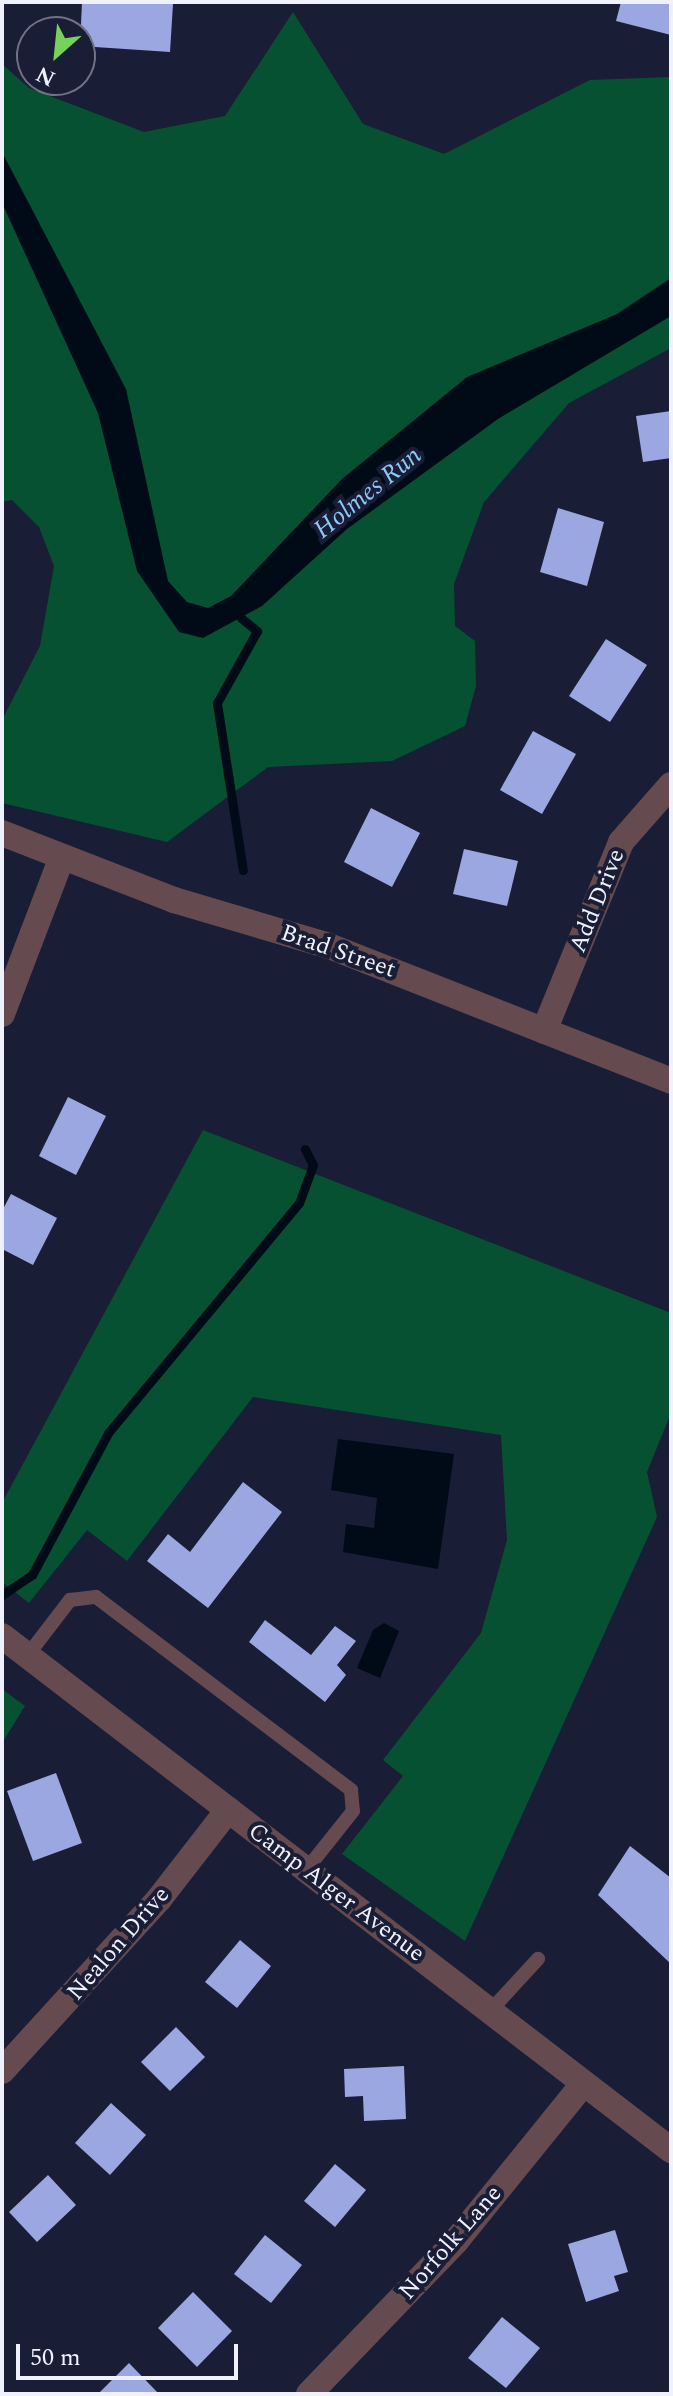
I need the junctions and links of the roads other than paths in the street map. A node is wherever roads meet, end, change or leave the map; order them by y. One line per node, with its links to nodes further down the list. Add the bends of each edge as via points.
1 (671, 785): 5 (street, Add Drive, via 621,842)
2 (2, 833): 3 (street, Brad Street)
3 (62, 857): 4 (street); 5 (street, Brad Street, via 329,946)
4 (2, 1014)
5 (544, 1031): 6 (street, Brad Street)
6 (671, 1081)
7 (2, 1636): 8 (street, Camp Alger Avenue)
8 (27, 1656): 9 (street, Camp Alger Avenue); 10 (lane, via 70,1600 96,1597 351,1790 353,1811)
9 (228, 1810): 10 (street, Camp Alger Avenue); 13 (street, Nealon Drive, via 149,1911)
10 (306, 1870): 12 (street, Camp Alger Avenue)
11 (538, 1959): 12 (lane)
12 (490, 2011): 14 (street, Camp Alger Avenue)
13 (2, 2071)
14 (584, 2083): 15 (street, Camp Alger Avenue); 16 (street, Norfolk Lane, via 456,2241)
15 (671, 2150)
16 (309, 2394)

